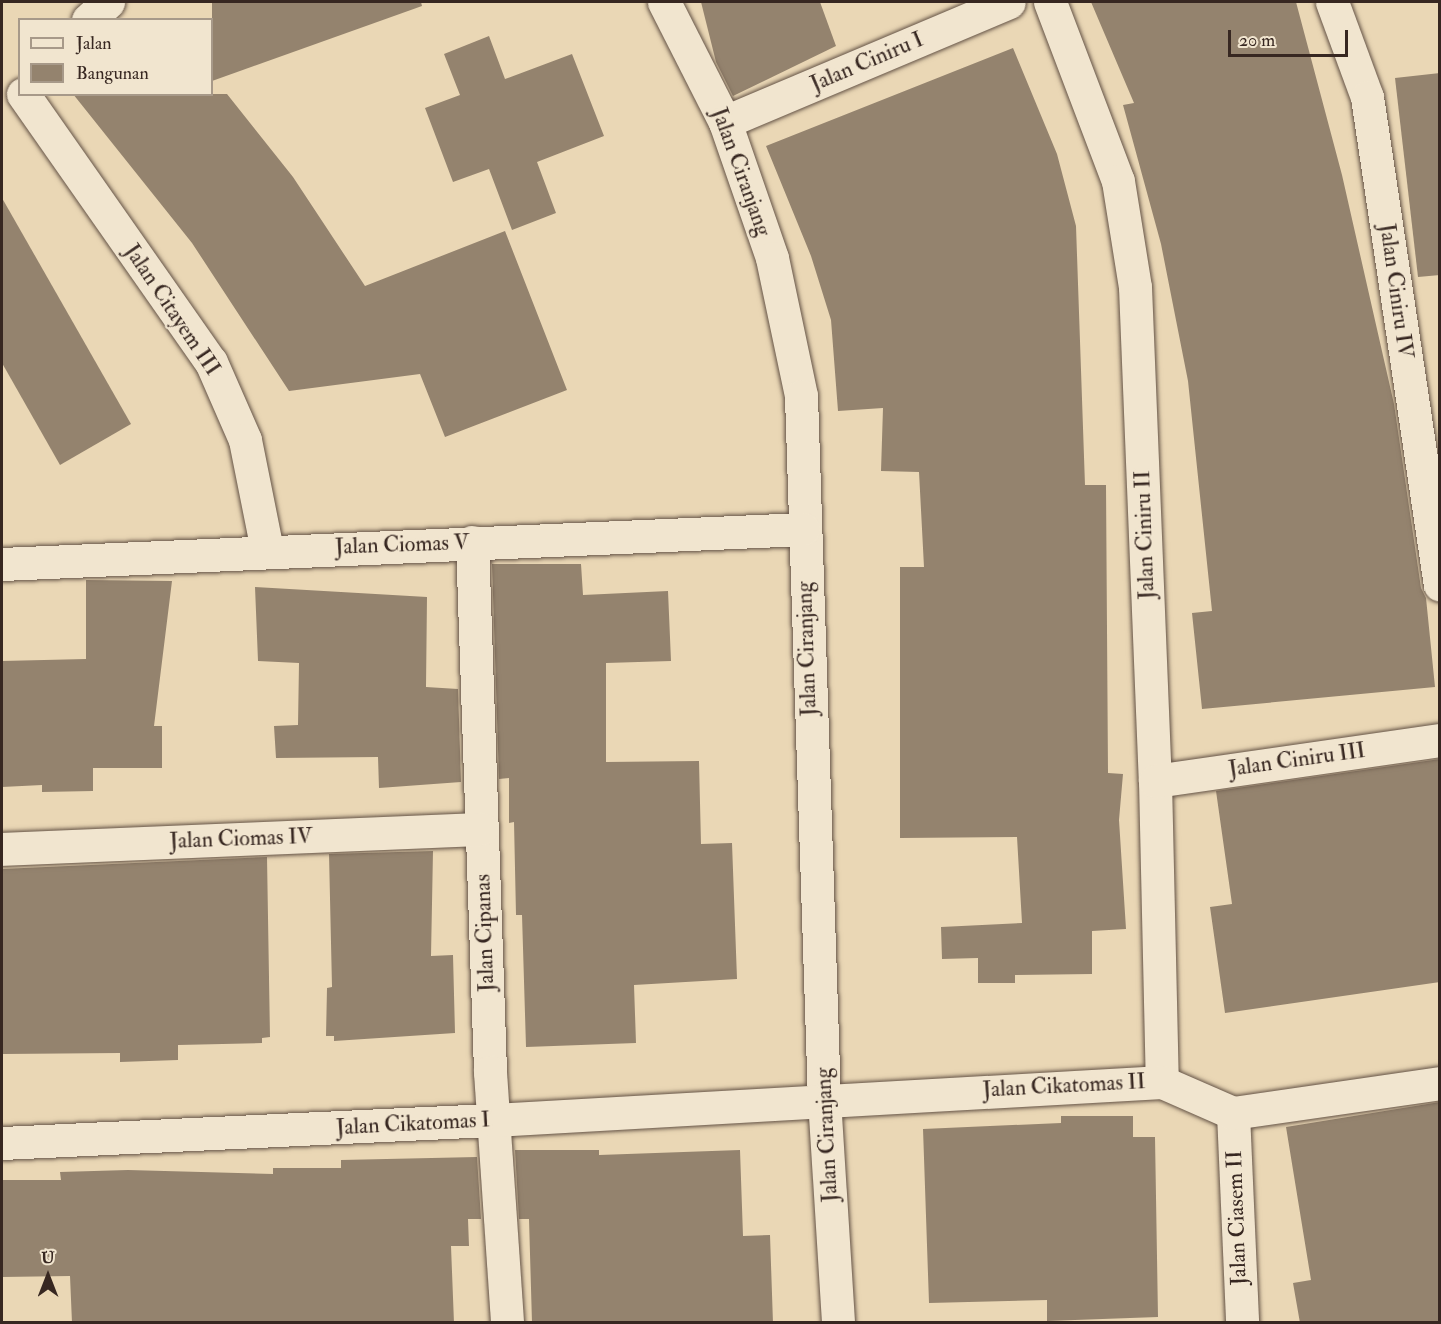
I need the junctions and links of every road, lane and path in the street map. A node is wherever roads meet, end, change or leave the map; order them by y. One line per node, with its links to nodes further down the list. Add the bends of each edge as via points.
1 (108, 2): 6 (street)
2 (664, 2): 8 (street, Jalan Ciranjang)
3 (1008, 2): 8 (street, Jalan Ciniru I)
4 (1050, 2): 15 (street, Jalan Ciniru II, via 1118,181 1135,287)
5 (1332, 2): 13 (street, Jalan Ciniru IV, via 1367,97)
6 (90, 18)
7 (20, 96): 11 (street, Jalan Citayem III, via 212,362 245,440)
8 (725, 122): 9 (street, Jalan Ciranjang, via 772,258 789,327 801,396)
9 (803, 529): 10 (street, Jalan Ciomas V); 20 (street, Jalan Ciranjang)
10 (472, 542): 11 (street, Jalan Ciomas V); 16 (street, Jalan Cipanas)
11 (267, 550): 12 (street, Jalan Ciomas V)
12 (2, 564)
13 (1440, 585)
14 (1440, 740): 15 (street, Jalan Ciniru III)
15 (1155, 781): 18 (street, Jalan Ciniru II)
16 (481, 829): 17 (street, Jalan Ciomas IV); 22 (street, Jalan Cipanas)
17 (2, 849)
18 (1162, 1082): 20 (street, Jalan Cikatomas II); 21 (street, Jalan Cikatomas II)
19 (1440, 1083): 21 (street)
20 (824, 1099): 22 (street, Jalan Cikatomas I); 25 (street, Jalan Ciranjang)
21 (1233, 1113): 26 (street, Jalan Ciasem II)
22 (494, 1120): 23 (street, Jalan Cikatomas I); 24 (street, Jalan Cipanas)
23 (2, 1143)
24 (507, 1323)
25 (838, 1323)
26 (1242, 1323)

